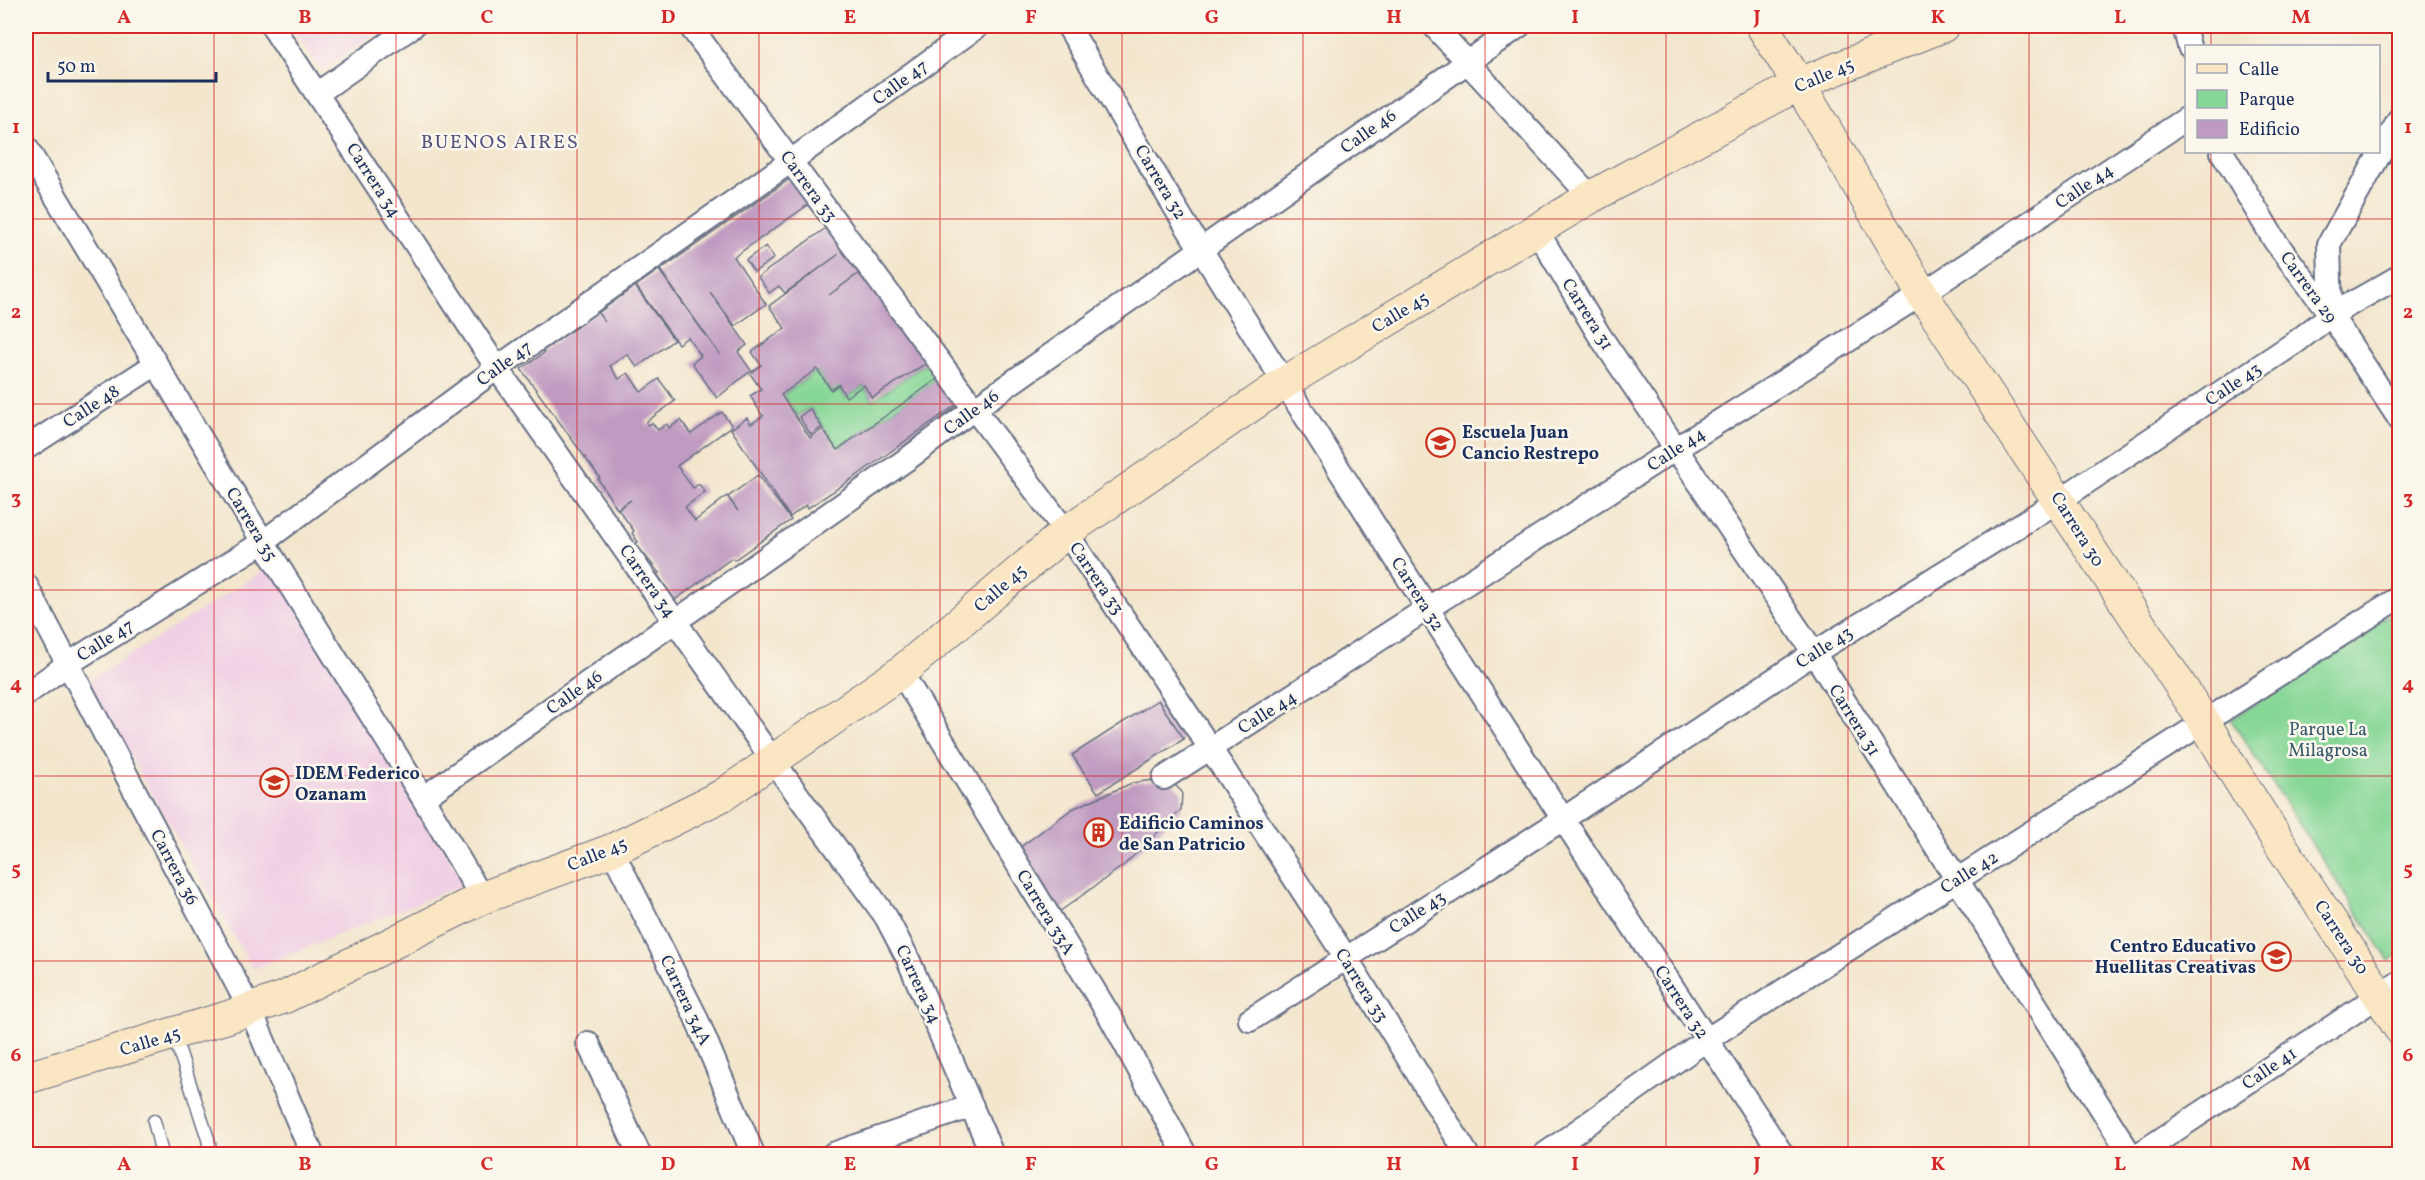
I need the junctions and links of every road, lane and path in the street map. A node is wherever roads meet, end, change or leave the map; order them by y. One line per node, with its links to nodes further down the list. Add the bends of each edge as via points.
1 (272, 26): 14 (street, Carrera 34)
2 (413, 26): 14 (street)
3 (690, 26): 19 (street, Carrera 33)
4 (978, 26): 19 (street, Calle 47)
5 (1068, 26): 22 (street, Carrera 32)
6 (1434, 26): 12 (street)
7 (1519, 26): 12 (street, Calle 46)
8 (1762, 26): 13 (main road, Carrera 30)
9 (1943, 26): 13 (main road, Calle 45)
10 (2184, 26): 11 (street)
11 (2189, 45)
12 (1466, 61): 20 (street); 22 (street, Calle 46)
13 (1799, 84): 20 (main road, Calle 45); 24 (main road, Carrera 30)
14 (318, 93): 27 (street, Carrera 34)
15 (2400, 118): 25 (street, via 2329,244)
16 (2185, 120): 24 (street, Calle 44)
17 (26, 147): 26 (street, Carrera 35)
18 (2223, 153): 25 (street, Carrera 29, via 2275,241)
19 (791, 161): 27 (street, Calle 47); 29 (street, Carrera 33)
20 (1591, 197): 21 (main road, Calle 45)
21 (1536, 229): 28 (main road, Calle 45); 32 (street, Carrera 31, via 1598,333)
22 (1201, 249): 28 (street, Carrera 32); 29 (street, Calle 46)
23 (2400, 276): 25 (street, Calle 43)
24 (1922, 294): 32 (street, Calle 44); 33 (main road, Carrera 30)
25 (2331, 315): 30 (street, Carrera 29); 33 (street, Calle 43)
26 (156, 364): 31 (street, Calle 48); 35 (street, Carrera 35)
27 (497, 368): 35 (street, Calle 47); 39 (street, Carrera 34)
28 (1284, 383): 34 (main road, Calle 45); 38 (street, Carrera 32)
29 (974, 409): 34 (street, Carrera 33); 39 (street, Calle 46)
30 (2400, 420)
31 (26, 448)
32 (1677, 448): 38 (street, Calle 44); 40 (street, Carrera 31)
33 (2060, 500): 40 (street, Calle 43); 44 (main road, Carrera 30)
34 (1066, 532): 42 (main road, Calle 45); 45 (street, Carrera 33)
35 (263, 542): 41 (street, Calle 47); 48 (street, Carrera 35)
36 (26, 585): 41 (street, Carrera 36)
37 (2400, 597): 44 (street, Calle 42)
38 (1427, 610): 45 (street, Calle 44); 49 (street, Carrera 32)
39 (675, 620): 46 (street, Carrera 34); 48 (street, Calle 46)
40 (1814, 653): 49 (street, Calle 43); 51 (street, Carrera 31)
41 (68, 664): 43 (street, Calle 47); 55 (street, Carrera 36)
42 (901, 672): 46 (main road, Calle 45); 71 (street, Carrera 33A, via 1112,1020)
43 (26, 694)
44 (2205, 723): 51 (street, Calle 42); 54 (main road, Carrera 30, via 2224,756)
45 (1210, 748): 47 (street, Calle 44); 53 (street, Carrera 33)
46 (774, 762): 50 (main road, Calle 45, via 723,795); 62 (street, Carrera 34, via 886,917)
47 (1164, 778)
48 (423, 798): 52 (street, Carrera 35)
49 (1563, 819): 53 (street, Calle 43); 59 (street, Carrera 32)
50 (612, 849): 52 (main road, Calle 45); 68 (street, Carrera 34A, via 695,1015)
51 (1955, 881): 59 (street, Calle 42); 75 (street, Carrera 31)
52 (482, 898): 55 (main road, Calle 45, via 285,997)
53 (1345, 958): 56 (street, Calle 43); 72 (street, Carrera 33)
54 (2389, 988): 57 (main road, Carrera 30); 76 (street, Calle 41)
55 (250, 1009): 58 (main road, Calle 45); 66 (street, Carrera 36)
56 (1250, 1020)
57 (2400, 1029)
58 (174, 1034): 61 (main road, Calle 45); 65 (lane)
59 (1706, 1040): 73 (street, Calle 42); 74 (street, Carrera 32)
60 (588, 1043): 67 (street)
61 (26, 1078)
62 (972, 1106): 69 (street); 70 (street, Carrera 34)
63 (154, 1121): 64 (lane)
64 (162, 1155)
65 (211, 1155)
66 (312, 1155)
67 (639, 1155)
68 (753, 1155)
69 (833, 1155)
70 (992, 1155)
71 (1185, 1155)
72 (1467, 1155)
73 (1545, 1155)
74 (1782, 1155)
75 (2130, 1155)
76 (2139, 1155)

